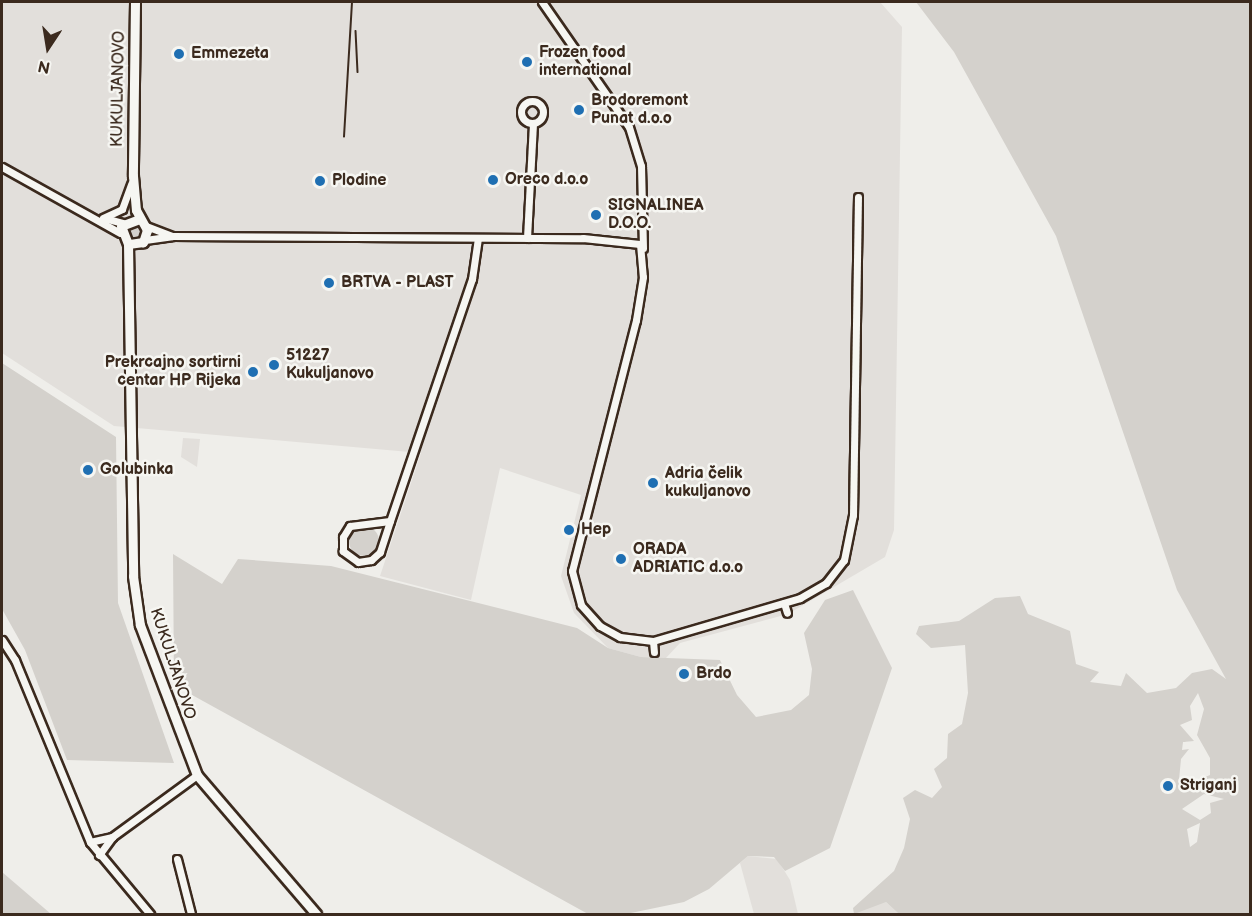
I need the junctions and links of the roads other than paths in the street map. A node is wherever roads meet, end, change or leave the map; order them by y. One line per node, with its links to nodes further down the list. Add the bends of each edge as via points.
1 (135, 2): 5 (main road, KUKULJANOVO)
2 (542, 2): 15 (street, via 629,127 641,166)
3 (533, 123): 12 (street)
4 (2, 167): 7 (street)
5 (132, 180): 7 (street, via 122,209); 8 (main road, KUKULJANOVO); 9 (main road, KUKULJANOVO)
6 (858, 197): 17 (street)
7 (101, 217): 9 (street)
8 (143, 222): 9 (main road); 10 (street); 13 (main road, KUKULJANOVO)
9 (124, 225): 14 (main road)
10 (172, 236): 11 (street); 13 (street)
11 (478, 238): 12 (street); 21 (street, via 472,279)
12 (527, 238): 15 (street, via 628,239)
13 (142, 242): 14 (main road); 16 (main road, KUKULJANOVO)
14 (128, 244): 16 (main road, KUKULJANOVO)
15 (643, 248): 25 (street, via 636,320 572,571 581,605 600,626 620,637)
16 (132, 296): 27 (main road, KUKULJANOVO, via 135,597 143,633)
17 (855, 369): 18 (street); 19 (street)
18 (865, 369)
19 (854, 452): 20 (street); 22 (street, via 853,529 844,560 818,589)
20 (864, 452)
21 (390, 521): 21 (street, via 350,526 343,537 343,551 358,562 371,560 380,552)
22 (784, 603): 23 (street); 25 (street)
23 (788, 613)
24 (2, 640): 29 (street, via 15,660)
25 (652, 641): 26 (street)
26 (654, 652)
27 (197, 775): 28 (street); 34 (main road, KUKULJANOVO)
28 (112, 837): 29 (street); 30 (street)
29 (90, 842): 30 (street)
30 (99, 855): 32 (street)
31 (177, 859): 33 (street)
32 (150, 915)
33 (191, 915)
34 (316, 915)

